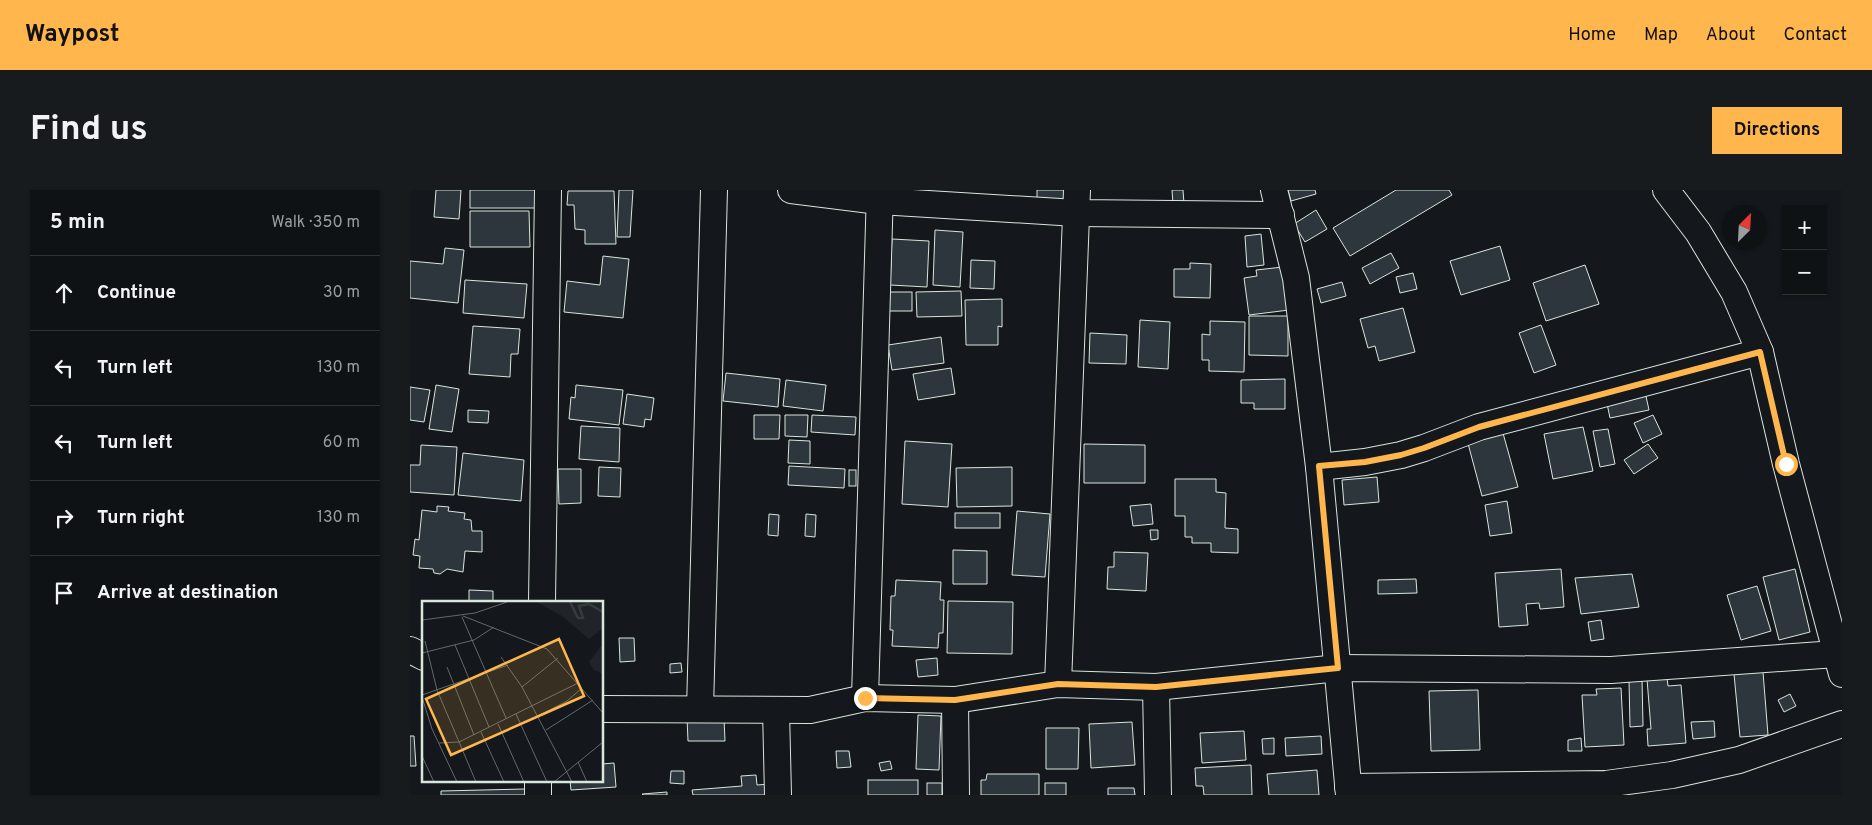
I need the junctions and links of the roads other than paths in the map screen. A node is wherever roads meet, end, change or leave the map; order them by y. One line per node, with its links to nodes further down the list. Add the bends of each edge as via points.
1 (548, 190): 11 (street)
2 (714, 190): 21 (street)
3 (791, 190): 6 (street)
4 (1274, 190): 8 (street)
5 (1666, 190): 9 (street, via 1698,232 1734,292)
6 (880, 195): 7 (street); 18 (street)
7 (1076, 201): 8 (street); 16 (street)
8 (1281, 215): 10 (street, via 1296,278)
9 (1760, 352): 10 (street, via 1479,427 1401,455); 14 (street)
10 (1319, 466): 15 (street)
11 (542, 601)
12 (410, 650): 13 (street)
13 (422, 656)
14 (1839, 664): 15 (street, via 1611,670)
15 (1338, 668): 17 (street); 25 (street)
16 (1058, 684): 17 (street); 19 (street)
17 (1156, 687): 29 (street)
18 (865, 698): 19 (street); 22 (street, via 810,710)
19 (955, 700): 28 (street)
20 (604, 708): 21 (street)
21 (700, 709): 22 (street)
22 (776, 710): 27 (street)
23 (1842, 724): 25 (street, via 1739,760 1662,777 1606,784)
24 (538, 782): 26 (street)
25 (1348, 791)
26 (538, 795)
27 (778, 795)
28 (956, 795)
29 (1158, 795)

